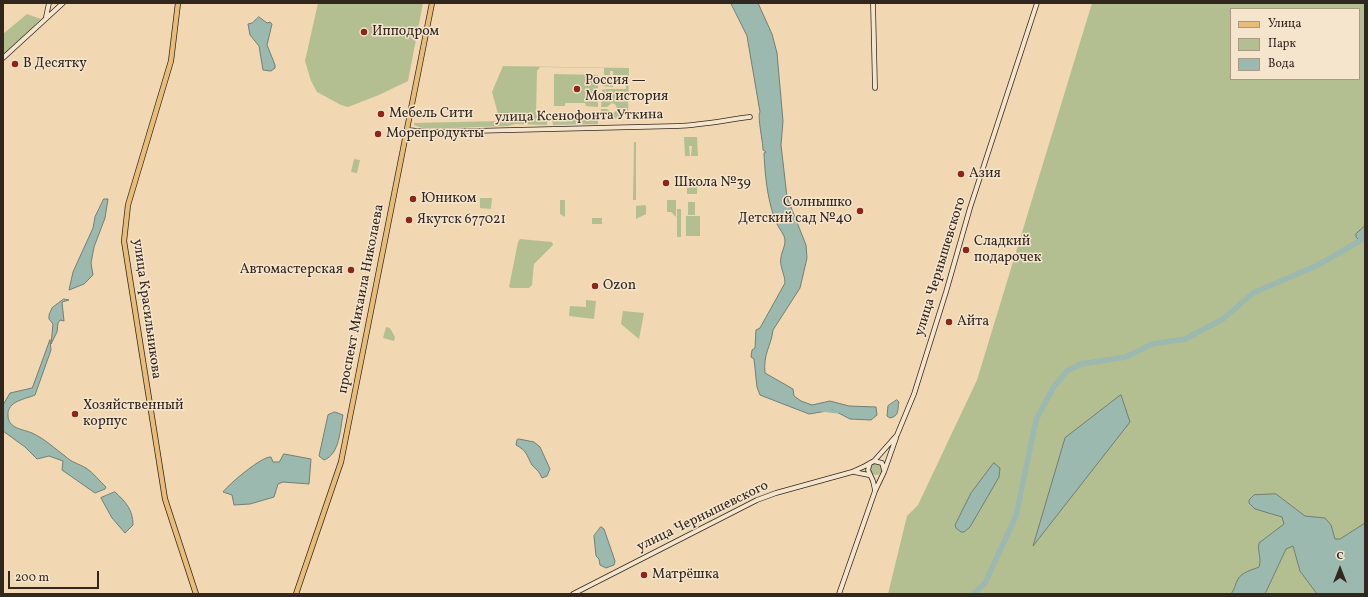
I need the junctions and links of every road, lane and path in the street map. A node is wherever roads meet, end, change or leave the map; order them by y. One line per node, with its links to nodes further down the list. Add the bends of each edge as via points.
1 (49, 3): 2 (main road, via 56,6); 7 (main road)
2 (63, 3): 7 (main road)
3 (178, 3): 18 (main road, улица Красильникова, via 171,61 128,205 124,241 165,499)
4 (432, 3): 11 (main road, проспект Михаила Николаева)
5 (873, 3): 9 (main road)
6 (1037, 3): 12 (main road, улица Чернышевского, via 970,208 916,387)
7 (46, 19): 8 (main road)
8 (3, 58)
9 (875, 88)
10 (750, 117): 11 (main road, улица Ксенофонта Уткина, via 678,126 430,132)
11 (407, 130): 19 (main road, проспект Михаила Николаева, via 341,465)
12 (897, 435): 13 (main road, улица Чернышевского); 15 (main road)
13 (872, 462): 14 (main road, улица Чернышевского); 15 (main road, via 882,463); 16 (main road, via 868,468)
14 (852, 472): 16 (main road); 20 (main road, улица Чернышевского, via 757,500)
15 (884, 472): 16 (main road, via 878,477); 17 (main road)
16 (871, 476): 17 (main road)
17 (875, 491): 21 (main road)
18 (196, 594)
19 (296, 594)
20 (573, 594)
21 (839, 594)

